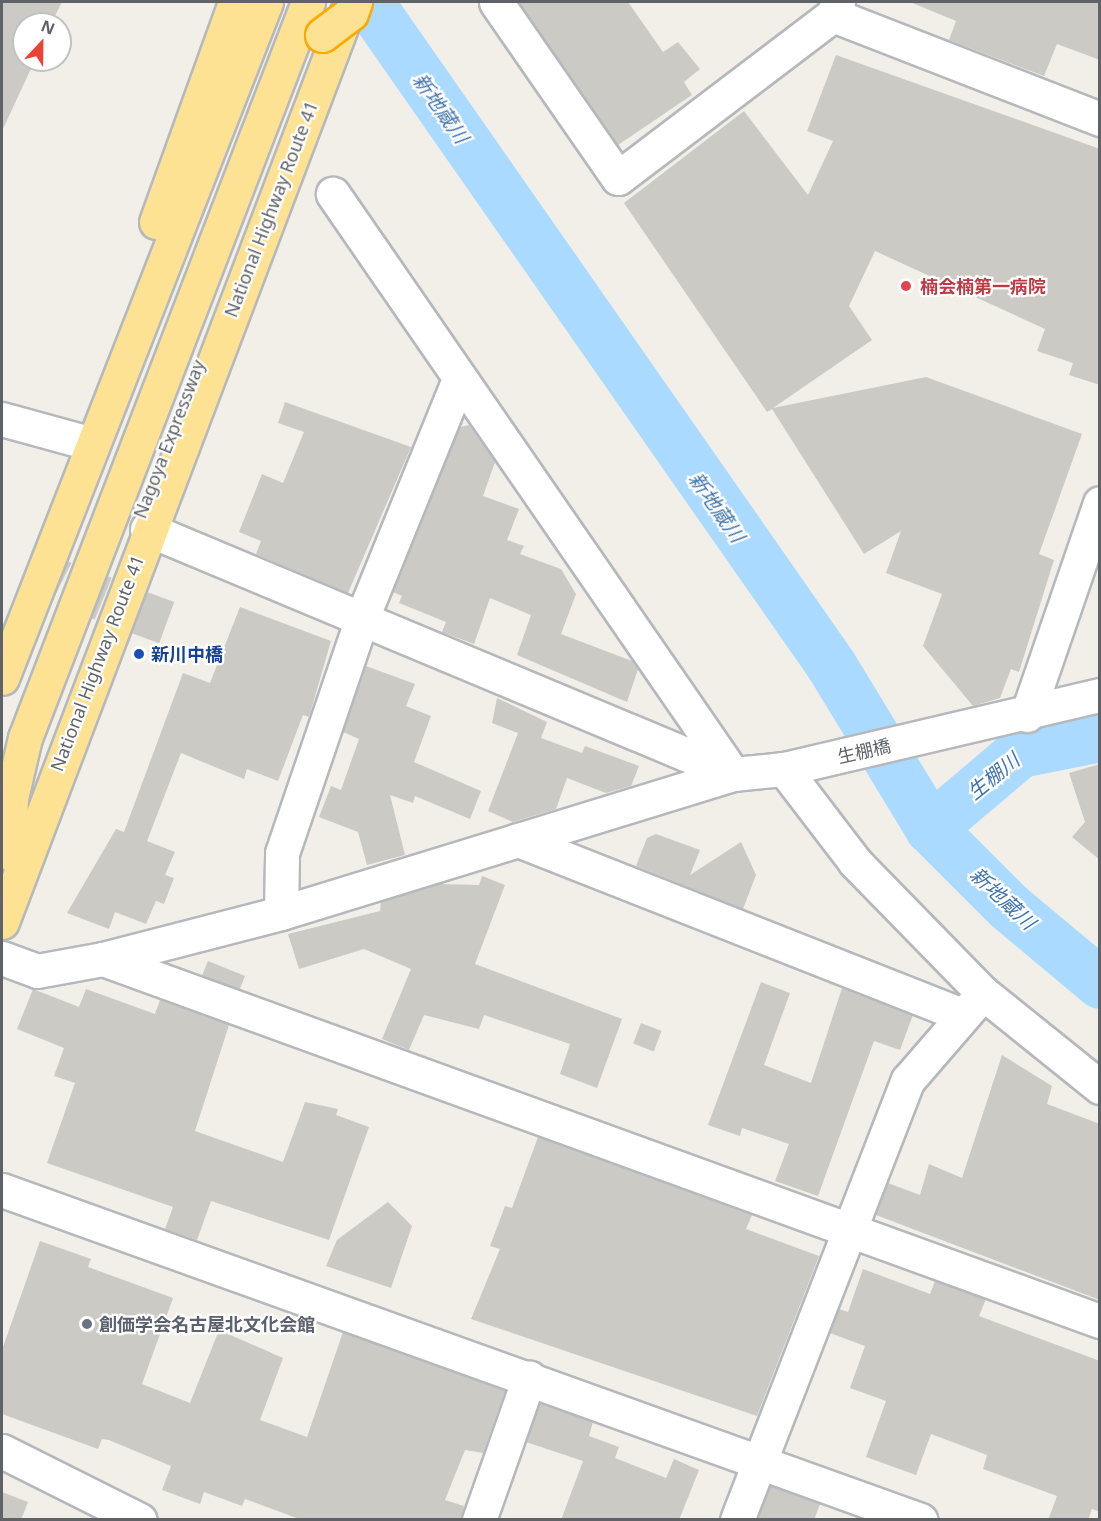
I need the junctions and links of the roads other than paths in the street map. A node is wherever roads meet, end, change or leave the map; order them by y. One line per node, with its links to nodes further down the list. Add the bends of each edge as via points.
1 (235, 2): 13 (highway)
2 (266, 2): 20 (highway)
3 (308, 2): 26 (highway, via 25,738 11,798)
4 (335, 2): 8 (highway, Nagoya Expressway)
5 (353, 2): 8 (highway, bridge, via 351,13); 15 (highway, National Highway Route 41, bridge)
6 (496, 2): 7 (street, via 618,178)
7 (835, 8): 9 (street)
8 (322, 35): 26 (highway, Nagoya Expressway)
9 (1100, 119)
10 (333, 194): 11 (street)
11 (458, 381): 17 (street); 24 (street)
12 (2, 419): 13 (street)
13 (78, 440): 16 (highway)
14 (1100, 503): 22 (street)
15 (147, 529): 17 (street); 28 (highway, National Highway Route 41)
16 (24, 562): 18 (highway); 19 (highway, via 26,582)
17 (362, 618): 24 (street); 27 (street, via 282,853)
18 (2, 624)
19 (2, 652)
20 (2, 678)
21 (1100, 695): 22 (street, 生棚橋)
22 (1028, 715): 23 (street, 生棚橋)
23 (784, 768): 24 (street, 生棚橋); 31 (street, via 855,862)
24 (733, 774): 25 (street, 生棚橋)
25 (518, 840): 27 (street, 生棚橋); 31 (street)
26 (5, 865)
27 (280, 913): 30 (street, 生棚橋)
28 (2, 922)
29 (2, 958): 30 (street, 生棚橋, via 37,971)
30 (104, 959): 34 (street)
31 (973, 1004): 32 (street); 34 (street, via 908,1080)
32 (1100, 1087)
33 (2, 1190): 36 (street)
34 (849, 1228): 35 (street); 38 (street)
35 (1100, 1321)
36 (529, 1378): 38 (street); 40 (street)
37 (2, 1451): 39 (street)
38 (758, 1460): 41 (street); 42 (street)
39 (140, 1520)
40 (479, 1520)
41 (737, 1520)
42 (920, 1520)

